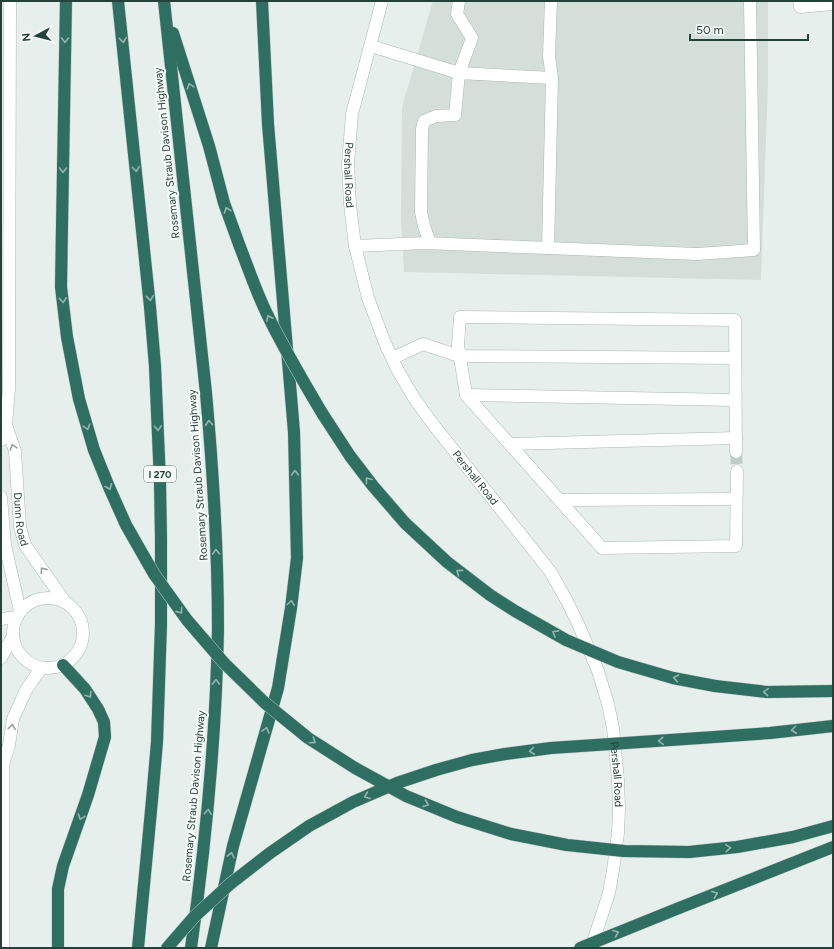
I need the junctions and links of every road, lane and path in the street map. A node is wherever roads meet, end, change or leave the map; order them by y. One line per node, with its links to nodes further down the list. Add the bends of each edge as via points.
1 (66, 1): 46 (highway, one-way to 46, bridge, via 62,287 67,338 79,399 94,450 126,525 154,574 187,620 224,663 265,703 308,738 355,768 406,796 457,817 511,834 603,849 689,852 744,846)
2 (118, 1): 50 (highway, I 270, one-way to 50, via 152,329 160,482 161,624 157,742)
3 (262, 1): 53 (highway, one-way to 3, via 233,846 278,688 297,558 294,432 268,124)
4 (382, 1): 12 (street, Pershall Road)
5 (459, 1): 14 (street, via 457,14 472,38)
6 (551, 1): 15 (street, via 549,56)
7 (750, 1): 18 (street, via 754,250 697,254)
8 (800, 1): 10 (street, via 800,7)
9 (7, 4): 13 (street, Dunn Road)
10 (833, 4)
11 (165, 5): 43 (highway, one-way to 11, bridge, via 767,692 714,686 673,678 618,662 566,640 490,596 447,562 405,523 373,486 322,413 267,315 224,203); 52 (highway, Rosemary Straub Davison Highway, one-way to 11, via 212,765 218,628 217,562 207,408)
12 (371, 46): 14 (street); 17 (street, Pershall Road, via 352,114 348,164)
13 (5, 47): 19 (street, Dunn Road)
14 (459, 73): 15 (street); 16 (street, via 455,115 436,116 424,121 422,129 421,212)
15 (552, 78): 18 (street)
16 (430, 243): 17 (street); 18 (street)
17 (355, 246): 21 (street, Pershall Road, via 368,298)
18 (548, 248)
19 (5, 308): 23 (street, Dunn Road)
20 (459, 356): 21 (street, via 423,344); 22 (street); 22 (street, via 460,317 735,320); 24 (street)
21 (393, 358): 55 (street, Pershall Road, via 414,398 432,423 550,571 580,626 598,671 613,728 619,809 609,893)
22 (735, 358): 25 (street)
23 (5, 390): 26 (street, Dunn Road)
24 (466, 395): 25 (street); 29 (street)
25 (736, 400): 27 (street)
26 (6, 425): 28 (street, Dunn Road); 35 (street, Dunn Road, one-way to 26, via 25,545 20,527 15,451)
27 (736, 438): 29 (street); 30 (street)
28 (1, 440)
29 (510, 444): 34 (street)
30 (736, 452)
31 (736, 471): 33 (street)
32 (1, 497): 36 (street, Dunn Road, via 5,545)
33 (736, 499): 34 (street); 34 (street, via 736,546 602,548)
34 (560, 500)
35 (65, 602): 36 (street, via 55,598 35,600); 41 (street, via 80,618 83,640 79,650)
36 (18, 614): 37 (street); 38 (street)
37 (1, 619)
38 (13, 636): 39 (street); 40 (street, via 17,650)
39 (2, 654): 40 (street)
40 (23, 658): 42 (street, via 31,665)
41 (63, 666): 42 (street); 49 (highway, one-way to 49, via 85,689 98,709 104,722 105,737 63,866 58,889)
42 (41, 668): 45 (street, one-way to 42, via 9,745 12,719 26,690)
43 (833, 691)
44 (833, 726): 51 (highway, one-way to 51, bridge, via 770,733 551,748 505,754 472,760 397,783 353,802 309,826 270,853 230,884 194,917)
45 (2, 763): 48 (street)
46 (833, 826)
47 (833, 847): 54 (highway, one-way to 47, bridge)
48 (2, 948)
49 (58, 948)
50 (138, 948)
51 (168, 948)
52 (191, 948)
53 (211, 948)
54 (580, 948)
55 (592, 948)

